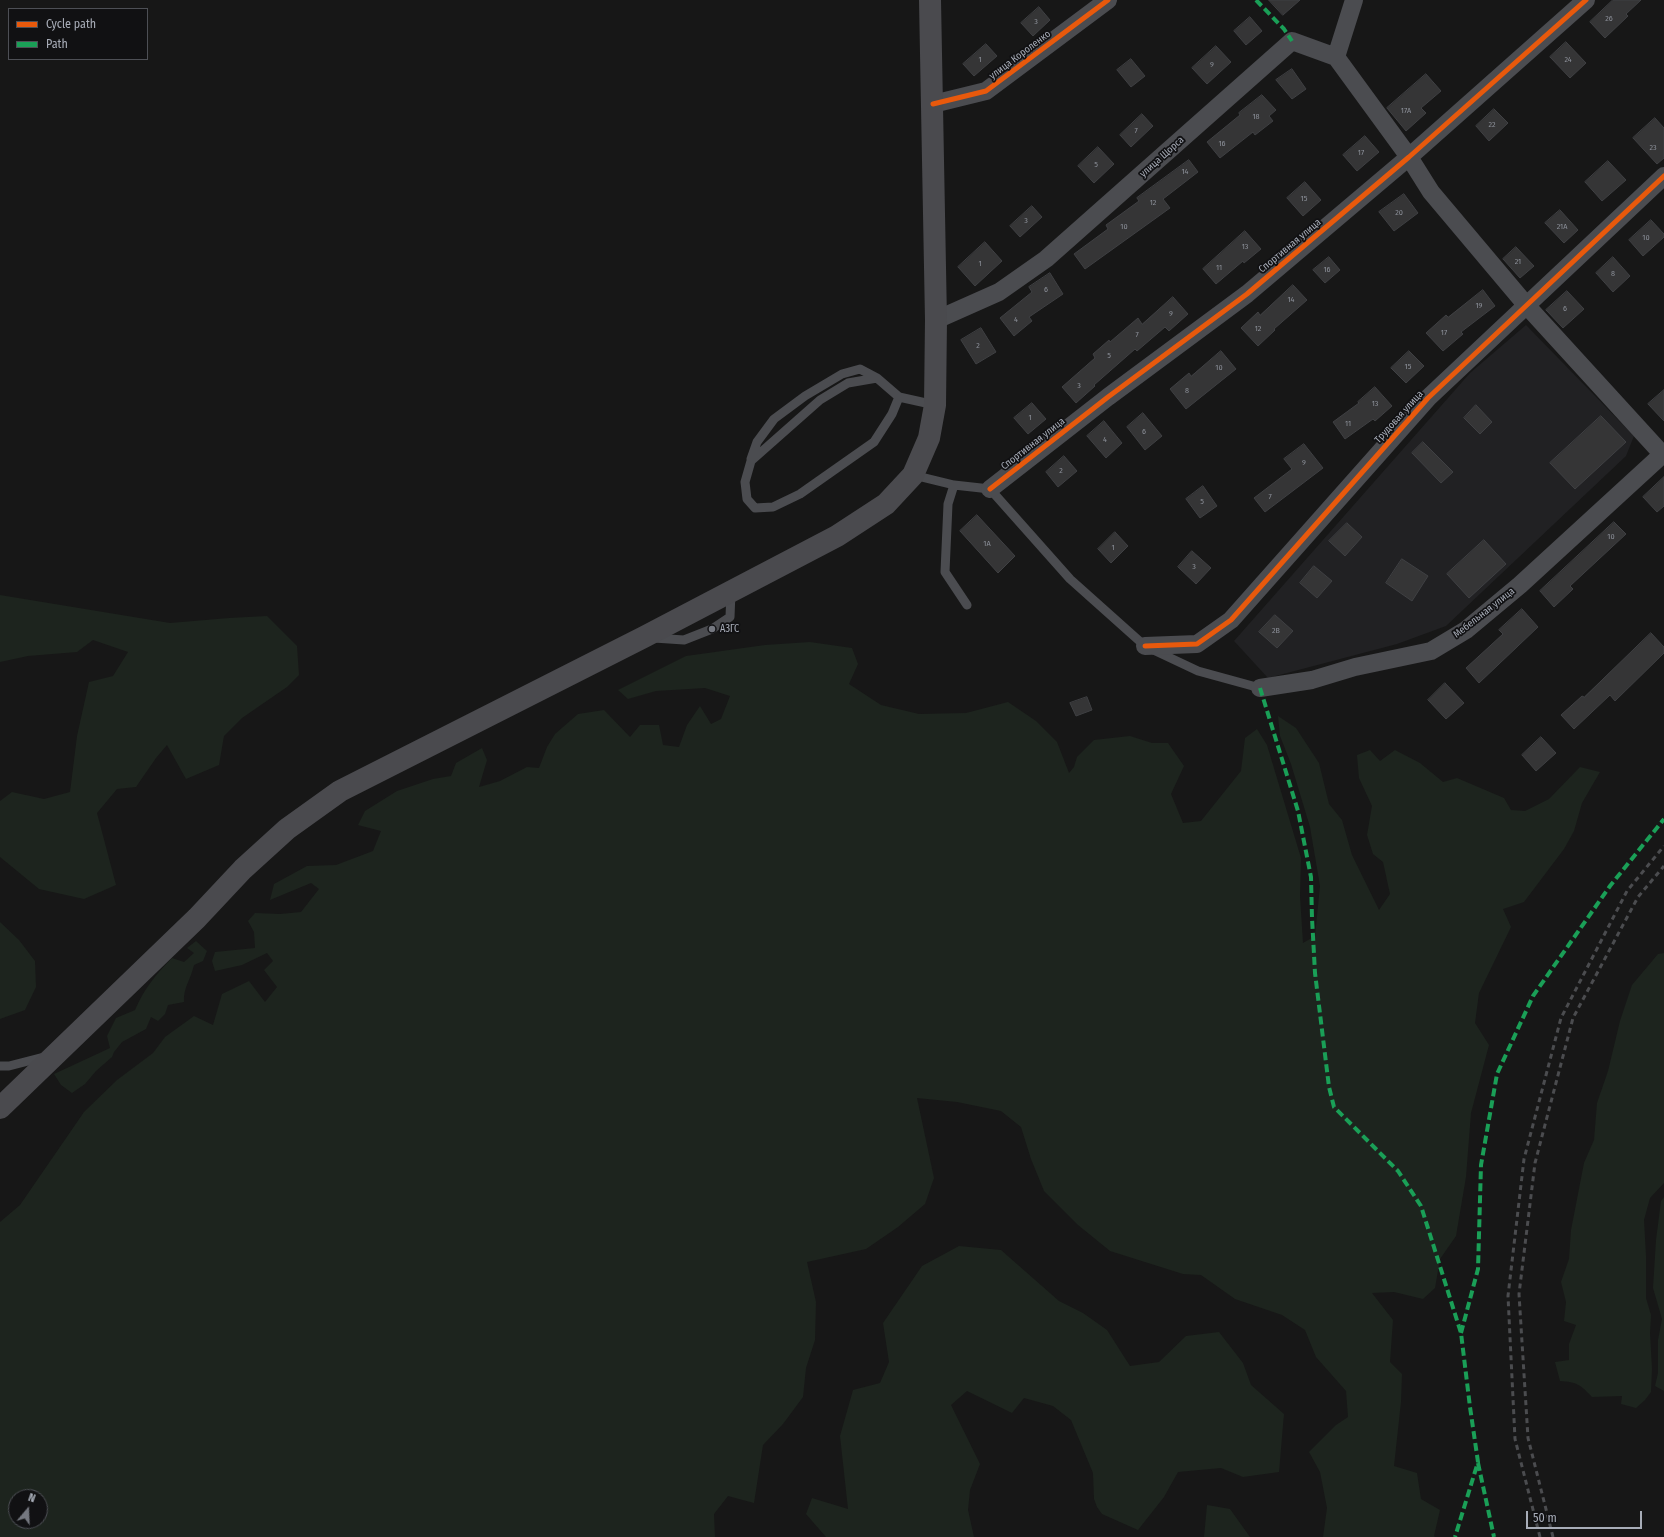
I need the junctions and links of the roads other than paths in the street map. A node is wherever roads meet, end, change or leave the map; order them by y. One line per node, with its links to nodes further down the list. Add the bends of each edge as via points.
1 (930, 0): 6 (main road)
2 (1108, 0): 6 (street, улица Короленко, via 986,91)
3 (1354, 0): 5 (street)
4 (1586, 0): 7 (street, Спортивная улица)
5 (1336, 57): 7 (street); 10 (street, улица Щорса, via 1292,41 1046,259 999,292)
6 (932, 104): 10 (main road)
7 (1409, 157): 9 (street, via 1431,192); 18 (street, Спортивная улица, via 1247,294)
8 (1664, 176): 9 (street, Трудовая улица)
9 (1526, 306): 14 (street); 20 (street, Трудовая улица, via 1428,398 1231,620 1197,644)
10 (936, 320): 13 (main road)
11 (877, 378): 12 (lane); 15 (lane, via 848,383 820,400); 15 (lane, via 860,369 842,374 805,396 774,419 757,442)
12 (899, 397): 13 (lane); 15 (lane, via 892,414 874,442 800,494 773,507 755,508 747,499 745,482)
13 (935, 405): 16 (main road, via 929,438)
14 (1663, 454): 21 (street, Мебельная улица, via 1520,585 1466,630 1431,651 1355,667 1312,680)
15 (751, 461)
16 (913, 475): 17 (lane); 22 (main road, via 886,504 837,536 340,791 287,829)
17 (954, 485): 18 (lane); 19 (lane, via 948,504 945,572)
18 (990, 489): 20 (lane, via 1070,579)
19 (967, 605)
20 (1145, 646): 21 (lane, via 1198,671)
21 (1260, 688)
22 (59, 1052): 23 (lane, via 33,1061); 24 (main road)
23 (0, 1066)
24 (0, 1108)

